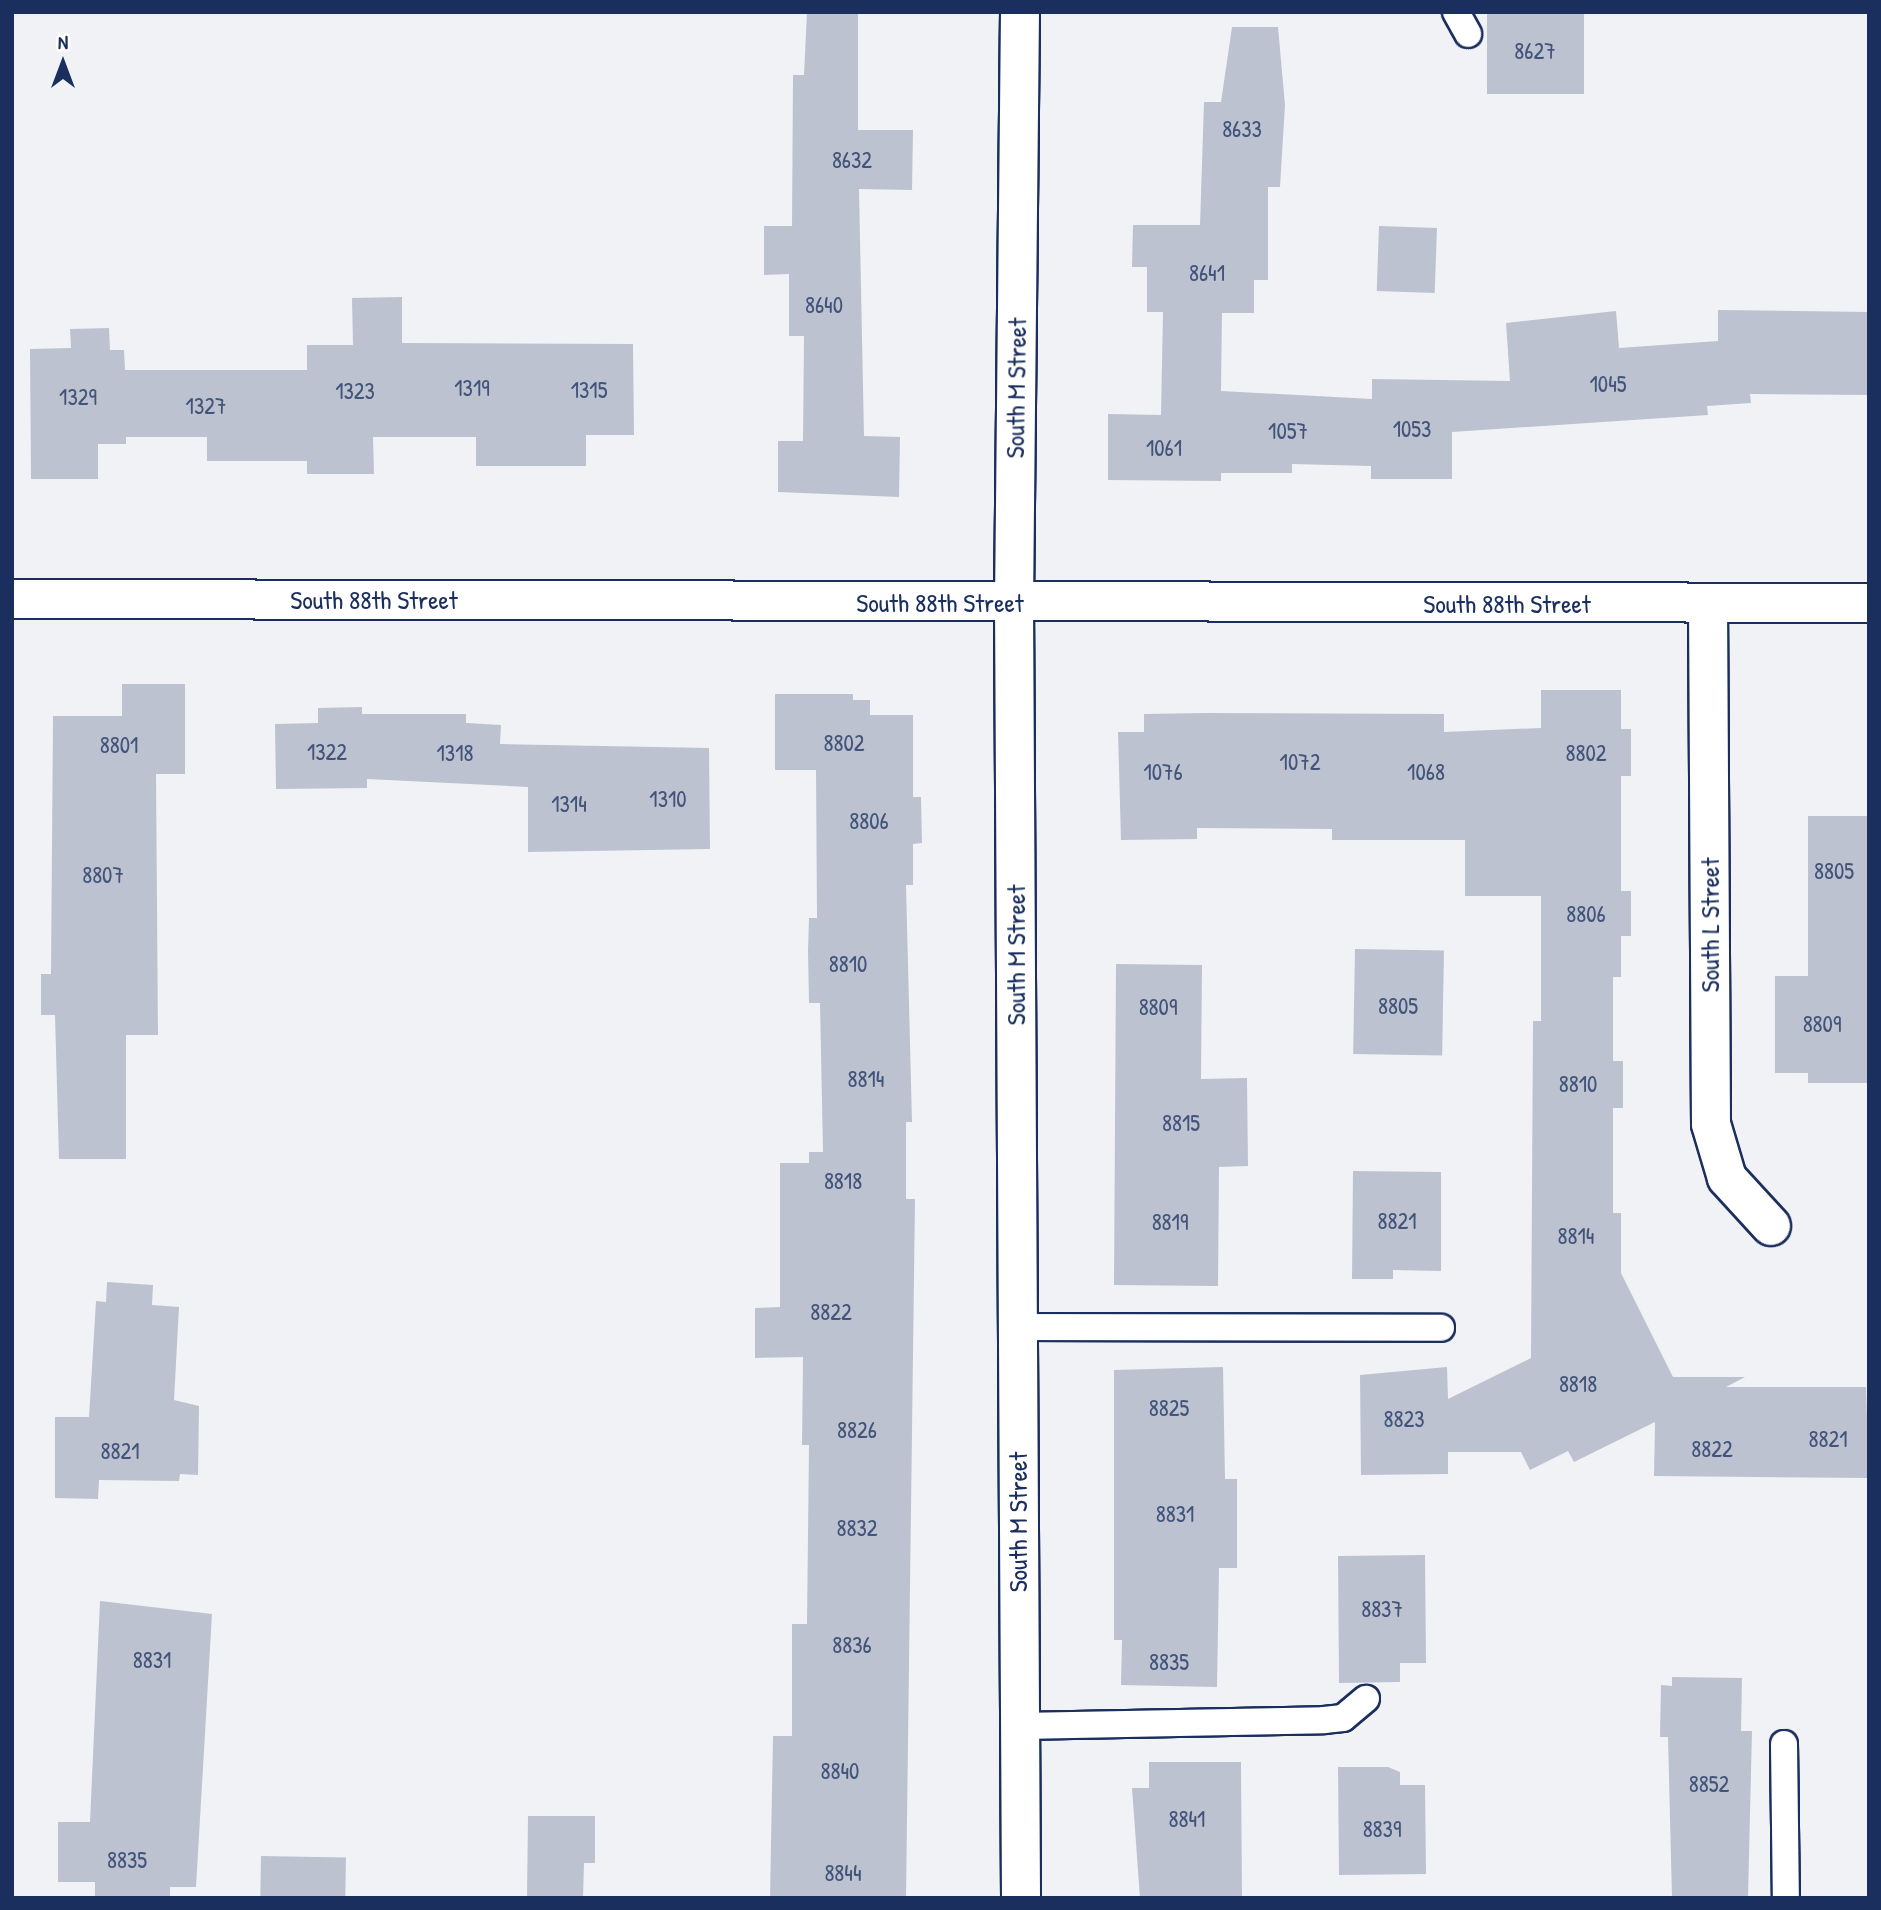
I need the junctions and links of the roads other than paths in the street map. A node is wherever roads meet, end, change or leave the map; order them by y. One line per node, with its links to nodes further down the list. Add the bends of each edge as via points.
1 (1020, 12): 3 (street, South M Street)
2 (12, 599): 3 (street, South 88th Street)
3 (1014, 603): 5 (street, South 88th Street); 7 (street, South M Street)
4 (1869, 603): 5 (street, South 88th Street)
5 (1709, 604): 6 (street, South L Street, via 1711,1124 1727,1178)
6 (1771, 1226)
7 (1017, 1327): 8 (lane); 10 (street, South M Street)
8 (1441, 1328)
9 (1366, 1699): 10 (lane, via 1343,1718 1324,1720)
10 (1020, 1726): 12 (street, South M Street)
11 (1784, 1744): 13 (lane)
12 (1021, 1898)
13 (1786, 1898)

